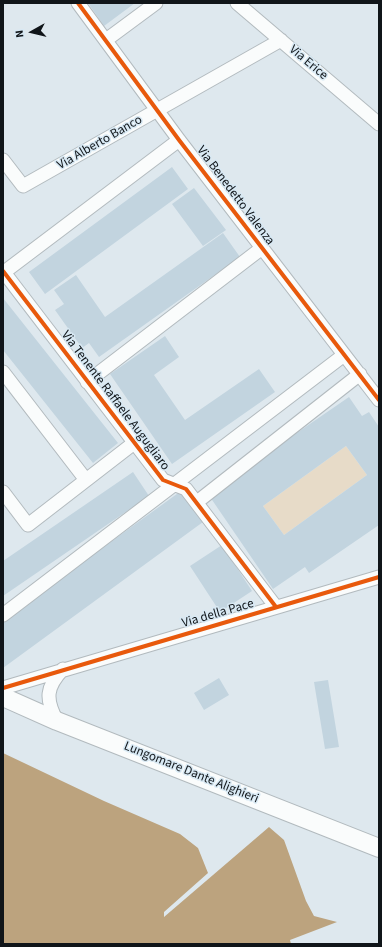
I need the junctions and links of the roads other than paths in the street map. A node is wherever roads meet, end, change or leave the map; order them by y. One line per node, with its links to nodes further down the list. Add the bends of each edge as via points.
1 (78, 3): 4 (street, Via Benedetto Valenza)
2 (156, 3): 4 (street)
3 (237, 3): 5 (street, Via Erice)
4 (106, 40): 6 (street, Via Benedetto Valenza)
5 (281, 40): 6 (street, Via Alberto Banco); 7 (street, Via Erice)
6 (158, 110): 8 (street, Via Benedetto Valenza); 9 (street, Via Alberto Banco, via 23,186)
7 (379, 124)
8 (179, 140): 10 (street, Via Benedetto Valenza); 11 (street)
9 (3, 160)
10 (262, 248): 12 (street, Via Benedetto Valenza); 15 (street)
11 (3, 272): 15 (street, Via Tenente Raffaele Augugliaro)
12 (344, 355): 14 (street, Via Benedetto Valenza); 19 (street)
13 (3, 372): 18 (street)
14 (360, 374): 16 (street, Via Benedetto Valenza); 21 (street)
15 (87, 382): 17 (street, Via Tenente Raffaele Augugliaro)
16 (379, 400)
17 (134, 444): 18 (street); 19 (street, Via Tenente Raffaele Augugliaro, via 163,480)
18 (86, 480): 20 (street, via 28,525)
19 (174, 485): 21 (street, Via Tenente Raffaele Augugliaro, via 186,489); 24 (street)
20 (3, 492)
21 (197, 502): 23 (street, Via Tenente Raffaele Augugliaro)
22 (379, 577): 23 (street, Via della Pace)
23 (276, 607): 25 (street, Via della Pace)
24 (3, 614)
25 (63, 669): 26 (street, Via della Pace); 28 (street, via 53,680 49,694 50,708)
26 (3, 688)
27 (3, 697): 28 (main road, Lungomare Dante Alighieri)
28 (57, 721): 29 (main road, Lungomare Dante Alighieri)
29 (379, 848)

